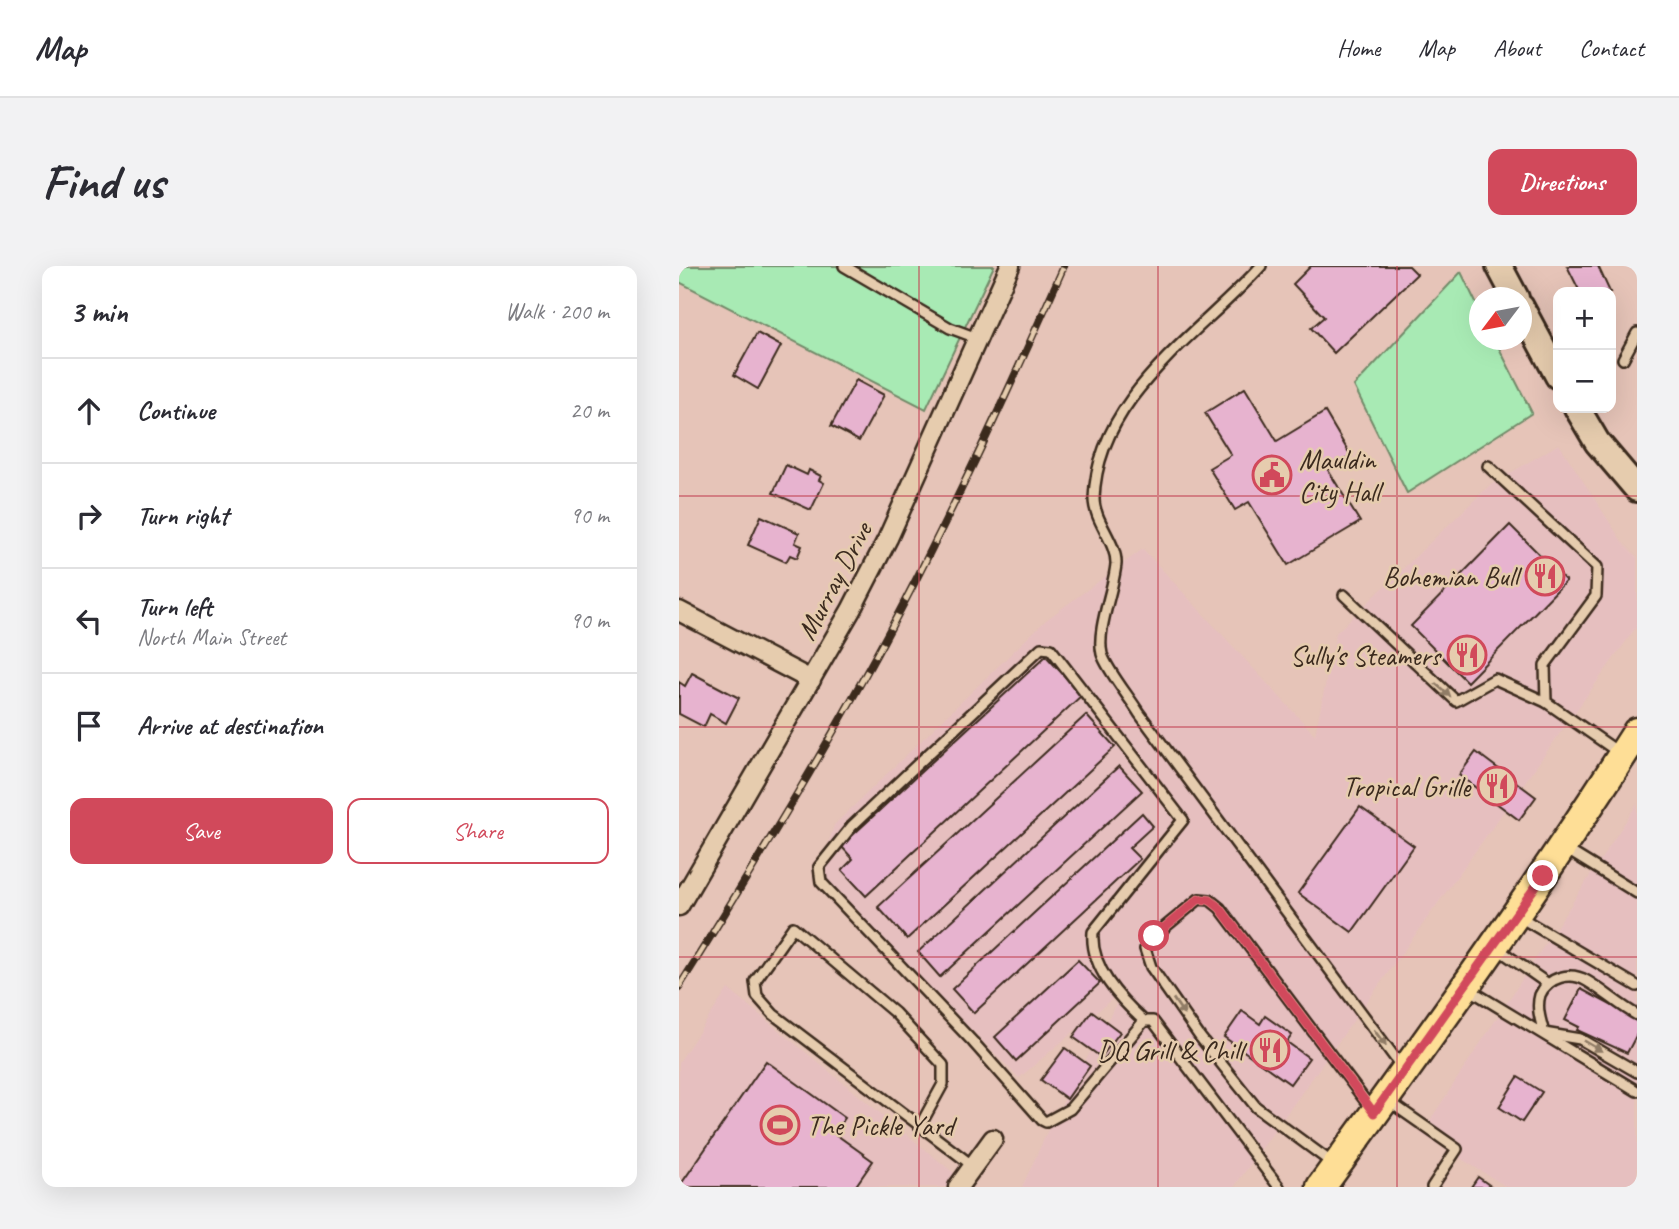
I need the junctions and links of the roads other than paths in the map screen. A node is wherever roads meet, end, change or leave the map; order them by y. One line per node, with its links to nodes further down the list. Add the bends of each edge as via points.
1 (844, 266): 8 (lane, via 950,328)
2 (1010, 266): 8 (street, Murray Drive)
3 (1261, 266): 30 (lane, one-way to 30, via 1145,381 1123,409 1103,451 1094,501 1116,562 1102,654 1139,713)
4 (1499, 266): 5 (main road)
5 (1510, 287)
6 (1532, 328): 10 (main road)
7 (1637, 333): 9 (lane)
8 (977, 338): 16 (street, Murray Drive, via 888,538)
9 (1623, 359)
10 (1553, 367)
11 (1580, 413): 13 (main road, via 1597,442)
12 (1488, 466): 17 (lane, via 1597,567 1596,596 1545,665)
13 (1637, 489)
14 (1344, 595): 17 (lane, one-way to 17, via 1456,701 1495,679)
15 (679, 611): 16 (street)
16 (811, 680): 21 (street, Murray Drive)
17 (1546, 702): 18 (lane)
18 (1630, 743): 19 (main road)
19 (1563, 847): 20 (lane); 22 (main road)
20 (1637, 892)
21 (679, 906)
22 (1516, 915): 23 (main road); 25 (lane)
23 (1494, 947): 24 (lane); 26 (main road)
24 (1548, 984): 27 (lane, via 1562,976 1586,980); 29 (lane, via 1538,1010)
25 (1637, 986)
26 (1465, 987): 29 (lane); 30 (main road)
27 (1637, 1015)
28 (1144, 1021): 28 (lane, via 1070,1109 1042,1121 821,882 819,867 852,826 1041,648 1051,649 1183,820 1094,932 1092,948 1117,996); 39 (lane, via 1153,1021)
29 (1544, 1033): 31 (lane, one-way to 31, via 1580,1039); 32 (lane)
30 (1405, 1071): 33 (main road)
31 (1637, 1072)
32 (1637, 1091)
33 (1379, 1106): 37 (main road); 37 (lane, one-way to 37, via 1210,900 1199,899 1183,909 1154,936 1145,949 1151,967 1200,1037 1256,1107); 40 (lane, via 1457,1149)
34 (920, 1126): 34 (lane, via 773,1014 757,996 755,981 793,927 895,1013 943,1065 943,1084); 36 (lane)
35 (993, 1139): 36 (street)
36 (973, 1166): 38 (street)
37 (1328, 1177)
38 (958, 1187)
39 (1279, 1187)
40 (1432, 1187)

